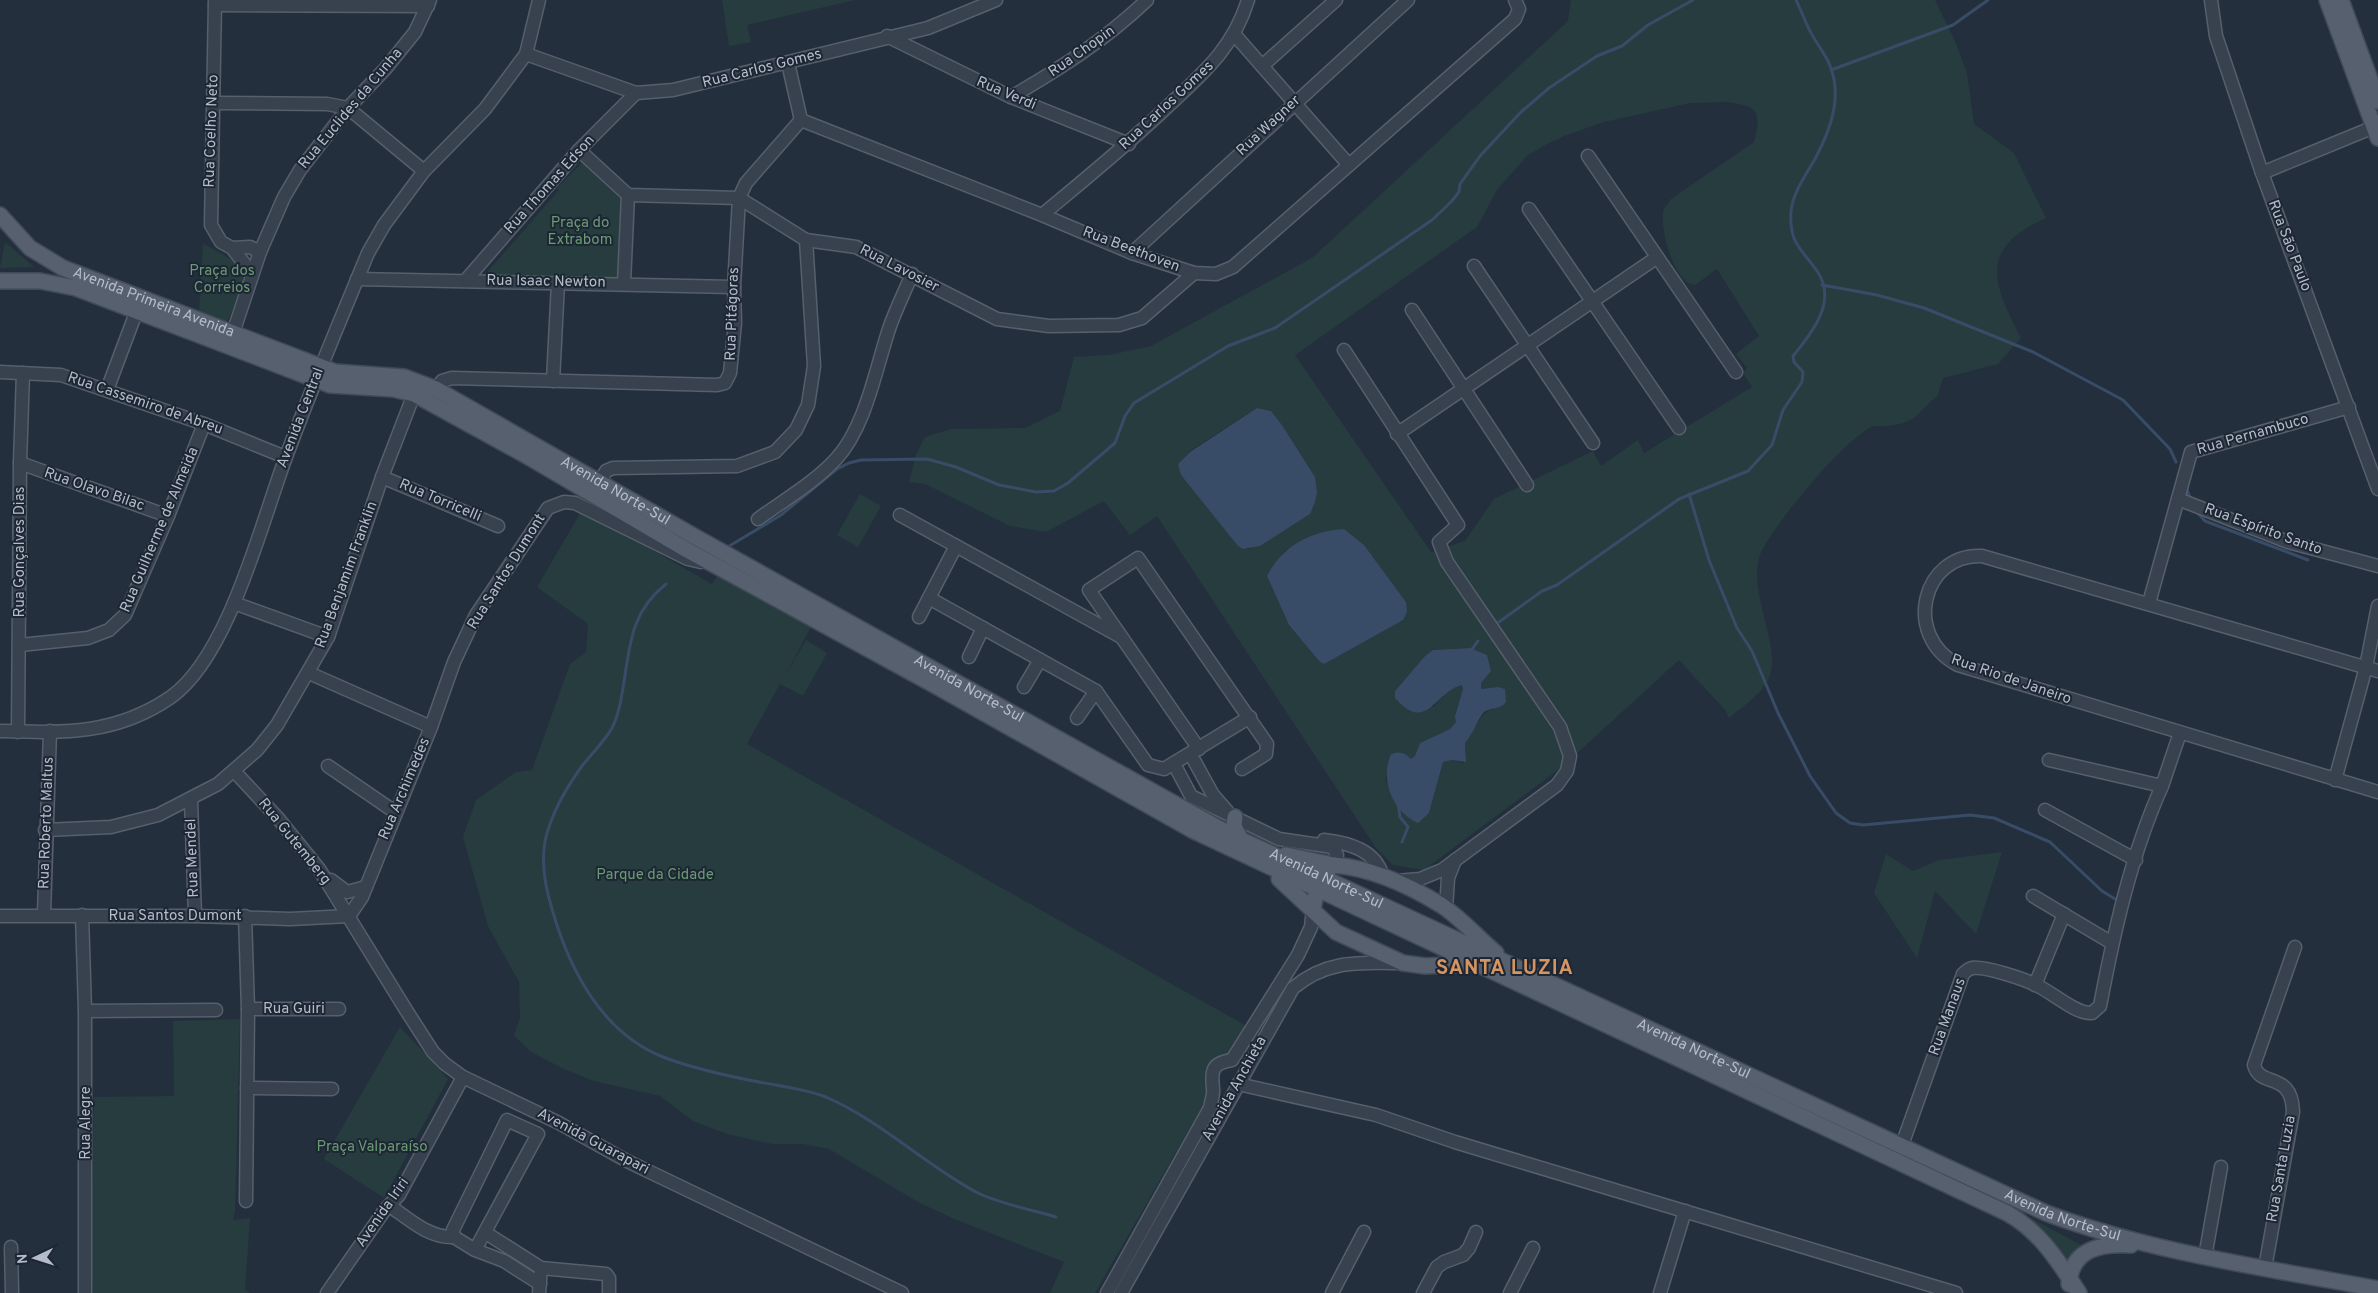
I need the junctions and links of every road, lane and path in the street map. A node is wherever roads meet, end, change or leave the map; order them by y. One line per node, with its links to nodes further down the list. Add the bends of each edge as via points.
1 (539, 0): 16 (street, Avenida Central)
2 (996, 0): 15 (street, Rua Carlos Gomes, via 928,28)
3 (1147, 0): 20 (street, Rua Chopin, via 1106,37)
4 (1248, 0): 14 (street, Rua Carlos Gomes)
5 (1336, 0): 18 (street)
6 (1408, 0): 22 (street, Rua Wagner)
7 (1515, 0): 30 (street, Rua Beethoven, via 1519,8 1515,19)
8 (2210, 0): 32 (street, Rua São Paulo, via 2216,36)
9 (2327, 0): 26 (main road)
10 (2342, 0): 21 (main road)
11 (215, 2): 12 (street); 23 (street, Rua Coelho Neto)
12 (312, 3): 13 (street)
13 (429, 3): 24 (street, Rua Euclides da Cunha, via 414,32)
14 (1234, 34): 18 (street); 27 (street, Rua Carlos Gomes, via 1216,61)
15 (887, 36): 17 (street, Rua Carlos Gomes); 20 (street, Rua Verdi)
16 (526, 54): 19 (street, Rua Carlos Gomes); 31 (street, Avenida Central, via 485,109)
17 (788, 63): 19 (street, Rua Carlos Gomes, via 673,90); 25 (street)
18 (1262, 66): 22 (street)
19 (636, 93): 28 (street, Rua Thomas Edson)
20 (1012, 97): 27 (street, Rua Verdi)
21 (2378, 101)
22 (1294, 102): 30 (street); 41 (street, Rua Wagner)
23 (214, 103): 24 (street, via 327,104); 39 (street, Rua Coelho Neto, via 211,225 221,242)
24 (348, 108): 31 (street); 40 (street, Rua Euclides da Cunha, via 300,170 284,197)
25 (801, 120): 34 (street, Rua Pitágoras, via 746,183); 37 (street, Rua Beethoven)
26 (2376, 133): 32 (street)
27 (1128, 144): 37 (street, Rua Carlos Gomes)
28 (579, 150): 33 (street); 48 (street, Rua Thomas Edson)
29 (1588, 156): 42 (street)
30 (1349, 164): 45 (street, Rua Beethoven, via 1233,267 1216,274)
31 (424, 171): 47 (street, Avenida Central, via 384,225)
32 (2262, 172): 68 (street, Rua São Paulo)
33 (628, 195): 34 (street); 51 (street)
34 (739, 198): 38 (street, Rua Lavosier); 52 (street, Rua Pitágoras)
35 (1529, 209): 53 (street)
36 (0, 215): 56 (main road, Avenida Primeira Avenida, via 30,248 50,262)
37 (1042, 215): 41 (street, Rua Beethoven)
38 (806, 240): 46 (street, Rua Lavosier, via 856,246); 76 (street, via 814,366 808,405 796,430 775,452 737,466 613,468 606,471)
39 (232, 248): 40 (street, via 250,248); 44 (street, Rua Coelho Neto)
40 (260, 252): 44 (street, Rua Euclides da Cunha)
41 (1132, 253): 45 (street, Rua Beethoven)
42 (1656, 258): 53 (street); 60 (street)
43 (1474, 266): 57 (street)
44 (252, 272): 56 (street, Rua Euclides da Cunha)
45 (1194, 273): 46 (street, Rua Lavosier, via 1142,318 1133,322 1066,326 997,319)
46 (912, 274): 82 (street, via 890,325 878,368 850,439 818,476)
47 (357, 279): 48 (street, Rua Isaac Newton); 62 (street, Avenida Central)
48 (466, 280): 50 (street, Rua Isaac Newton)
49 (0, 281): 54 (main road, Avenida Primeira Avenida, via 59,284)
50 (558, 283): 51 (street, Rua Isaac Newton); 63 (street)
51 (624, 283): 52 (street, Rua Isaac Newton)
52 (734, 287): 63 (street, Rua Pitágoras, via 734,332 730,373 725,383)
53 (1592, 301): 57 (street); 70 (street)
54 (137, 310): 62 (main road, Avenida Primeira Avenida); 66 (street)
55 (1412, 310): 64 (street)
56 (233, 333): 62 (main road, Avenida Primeira Avenida)
57 (1527, 346): 64 (street); 72 (street)
58 (1344, 350): 71 (street)
59 (0, 372): 61 (street, Rua Cassemiro de Abreu)
60 (1736, 372)
61 (23, 373): 66 (street, Rua Cassemiro de Abreu, via 62,375); 74 (street, Rua Gonçalves Dias)
62 (319, 373): 65 (main road, Avenida Norte-Sul, via 404,377); 67 (main road, Avenida Norte-Sul, via 338,386 393,389); 73 (street, Avenida Central)
63 (553, 381): 65 (street, Rua Pitágoras, via 452,378 442,381)
64 (1464, 388): 71 (street); 77 (street)
65 (436, 389): 76 (main road, Avenida Norte-Sul)
66 (107, 390): 69 (street, Rua Cassemiro de Abreu)
67 (414, 394): 75 (street, Rua Benjamim Franklin); 86 (main road, Avenida Norte-Sul)
68 (2350, 407): 78 (street, Rua São Paulo); 79 (street, Rua Pernambuco, via 2191,452)
69 (204, 424): 73 (street, Rua Cassemiro de Abreu); 81 (street, Rua Guilherme de Almeida)
70 (1679, 428)
71 (1397, 434): 131 (street, via 1458,525 1439,542 1446,562 1560,727 1570,756 1557,785)
72 (1593, 443)
73 (286, 457): 88 (street, Avenida Central)
74 (20, 463): 81 (street, Rua Olavo Bilac); 97 (street, Rua Gonçalves Dias)
75 (382, 477): 83 (street, Rua Torricelli); 95 (street, Rua Benjamim Franklin)
76 (600, 481): 123 (main road, Avenida Norte-Sul)
77 (1527, 485)
78 (2378, 489)
79 (2178, 499): 85 (street, Rua Espírito Santo, via 2288,542); 89 (street, Rua Pernambuco)
80 (900, 515): 84 (street)
81 (168, 516): 97 (street, Rua Guilherme de Almeida, via 125,615 110,630 88,638)
82 (758, 520)
83 (498, 526)
84 (956, 546): 87 (street); 93 (street)
85 (2378, 566)
86 (721, 567): 106 (street, Rua Santos Dumont, via 688,559 575,503 564,502 548,508 476,615 454,662); 130 (main road, Avenida Norte-Sul, via 1192,830)
87 (930, 598): 92 (street); 94 (street)
88 (234, 603): 95 (street); 108 (street, Avenida Central, via 194,676 172,696 121,723 97,729)
89 (2149, 603): 100 (street, Rua Rio de Janeiro); 110 (street, Rua Rio de Janeiro, via 1982,556 1968,556 1943,570 1930,588 1924,622 1935,647 1958,665)
90 (1100, 606): 93 (street); 96 (street); 104 (street, via 1089,590 1138,558)
91 (2378, 606): 100 (street)
92 (919, 618)
93 (1088, 619): 96 (street)
94 (984, 628): 98 (street); 99 (street)
95 (328, 637): 101 (street, Rua Benjamim Franklin)
96 (1124, 638): 111 (street)
97 (20, 645): 109 (street, Rua Gonçalves Dias)
98 (969, 657)
99 (1040, 660): 102 (street); 103 (street)
100 (2372, 669): 117 (street)
101 (309, 673): 106 (street, Rua Archimedes); 116 (street, Rua Benjamim Franklin, via 277,725)
102 (1024, 687)
103 (1096, 692): 105 (street); 113 (street, via 1148,765 1162,770)
104 (1250, 717): 111 (street); 115 (street, via 1267,744 1267,751)
105 (1077, 718)
106 (431, 728): 125 (street, Rua Archimedes)
107 (0, 731): 109 (street, Avenida Central)
108 (50, 731): 109 (street, Avenida Central); 127 (street, Rua Roberto Maltus)
109 (18, 732)
110 (2180, 733): 117 (street, Rua Rio de Janeiro); 119 (street)
111 (1195, 752): 113 (street); 118 (street)
112 (2049, 760): 119 (street)
113 (1174, 764): 121 (street)
114 (328, 766): 125 (street)
115 (1242, 769)
116 (234, 771): 122 (street, Rua Benjamim Franklin); 134 (street, Rua Gutemberg, via 277,817)
117 (2335, 780): 120 (street, Rua Rio de Janeiro)
118 (1206, 784): 121 (street); 126 (street)
119 (2162, 786): 132 (street)
120 (2378, 792)
121 (1191, 796): 123 (street); 126 (street)
122 (191, 800): 127 (street, Rua Benjamim Franklin, via 131,823); 146 (street, Rua Mendel)
123 (1179, 808): 128 (main road, Avenida Norte-Sul)
124 (2045, 810): 132 (street)
125 (395, 812): 137 (street, Rua Archimedes)
126 (1233, 816): 128 (main road); 129 (street, via 1280,839)
127 (45, 830): 142 (street, Rua Roberto Maltus)
128 (1241, 840): 130 (main road, Avenida Norte-Sul)
129 (1315, 843): 133 (street, via 1335,849); 135 (street, via 1323,840 1341,842 1359,848 1377,862)
130 (1261, 857): 133 (main road); 136 (main road, Avenida Norte-Sul); 140 (main road)
131 (1456, 858): 135 (street, via 1442,870 1420,879); 141 (street, via 1448,878)
132 (2136, 860): 150 (street)
133 (1334, 865): 135 (main road, via 1358,868); 136 (main road)
134 (323, 875): 137 (street, via 343,891); 138 (street, Rua Gutemberg)
135 (1388, 879): 141 (main road)
136 (1319, 885): 140 (main road); 151 (main road, Avenida Norte-Sul)
137 (366, 888): 148 (street, Rua Archimedes)
138 (332, 890): 148 (street, Rua Gutemberg); 149 (street)
139 (2033, 896): 143 (street)
140 (1313, 909): 154 (main road, via 1336,932); 162 (street, Avenida Anchieta, via 1311,927 1298,955)
141 (1446, 909): 151 (main road, via 1451,921); 153 (main road)
142 (44, 914): 144 (street, Rua Santos Dumont); 145 (street, Rua Santos Dumont)
143 (2064, 914): 150 (street); 157 (street)
144 (82, 915): 146 (street, Rua Santos Dumont); 161 (street, Rua Alegre)
145 (0, 916)
146 (195, 916): 147 (street, Rua Santos Dumont)
147 (245, 916): 149 (street, Rua Santos Dumont); 158 (street)
148 (349, 916): 149 (street, Rua Santos Dumont); 163 (street, Avenida Guarapari, via 433,1052)
149 (328, 918)
150 (2112, 942): 157 (street, Rua Manaus, via 2100,1006 2092,1013 2082,1012)
151 (1445, 943): 153 (main road, Avenida Norte-Sul); 155 (main road, Avenida Norte-Sul); 156 (main road, via 1434,960)
152 (2295, 948): 187 (street, Rua Santa Luzia, via 2254,1065 2258,1073 2286,1088 2293,1099)
153 (1507, 963): 172 (main road, Avenida Norte-Sul)
154 (1403, 964): 156 (main road); 164 (street, Avenida Anchieta, via 1341,964 1301,981 1292,988)
155 (1477, 964): 156 (main road); 188 (main road, Avenida Norte-Sul, via 2007,1213 2030,1228)
156 (1425, 966)
157 (2036, 984): 172 (street, Rua Manaus, via 1976,968 1970,968 1963,974)
158 (248, 1009): 159 (street, Rua Guiri); 165 (street)
159 (339, 1009)
160 (216, 1010): 161 (street)
161 (85, 1011): 192 (street, Rua Alegre)
162 (1232, 1060): 164 (street, via 1239,1067); 167 (street, Avenida Anchieta, via 1214,1067 1211,1079)
163 (463, 1077): 168 (street, Avenida Guarapari); 175 (street, Avenida Iriri)
164 (1238, 1083): 167 (street, via 1221,1093); 176 (street, via 1376,1115); 197 (street, Avenida Anchieta)
165 (247, 1088): 166 (street); 174 (street)
166 (332, 1089)
167 (1214, 1090): 196 (street, Avenida Anchieta, via 1210,1108)
168 (516, 1102): 169 (street, Avenida Guarapari); 170 (street)
169 (545, 1117): 171 (street); 195 (street, Avenida Guarapari, via 627,1161)
170 (507, 1120): 171 (street); 180 (street, via 453,1230)
171 (538, 1134): 179 (street)
172 (1902, 1145): 182 (main road, Avenida Norte-Sul, via 2046,1213)
173 (2221, 1167): 185 (street)
174 (246, 1201)
175 (390, 1206): 180 (street, via 428,1232); 193 (street, Avenida Iriri)
176 (1685, 1211): 201 (street); 202 (street)
177 (1364, 1232): 198 (street)
178 (1476, 1232): 199 (street, via 1463,1255 1437,1268)
179 (486, 1233): 184 (street); 186 (street)
180 (454, 1237): 184 (street)
181 (11, 1247): 191 (street)
182 (2154, 1247): 185 (main road, Avenida Norte-Sul); 188 (main road, via 2117,1245 2091,1248 2079,1256)
183 (1533, 1248): 200 (street)
184 (475, 1250): 189 (street, via 504,1261)
185 (2205, 1257): 187 (main road, Avenida Norte-Sul)
186 (541, 1268): 189 (street); 194 (street, via 606,1274)
187 (2265, 1268): 190 (main road, Avenida Norte-Sul)
188 (2069, 1277): 203 (main road); 204 (main road, Avenida Norte-Sul)
189 (539, 1288)
190 (2378, 1289)
191 (12, 1293)
192 (85, 1293)
193 (327, 1293)
194 (609, 1293)
195 (902, 1293)
196 (1107, 1293)
197 (1121, 1293)
198 (1332, 1293)
199 (1423, 1293)
200 (1510, 1293)
201 (1660, 1293)
202 (1956, 1293)
203 (2068, 1293)
204 (2079, 1293)

